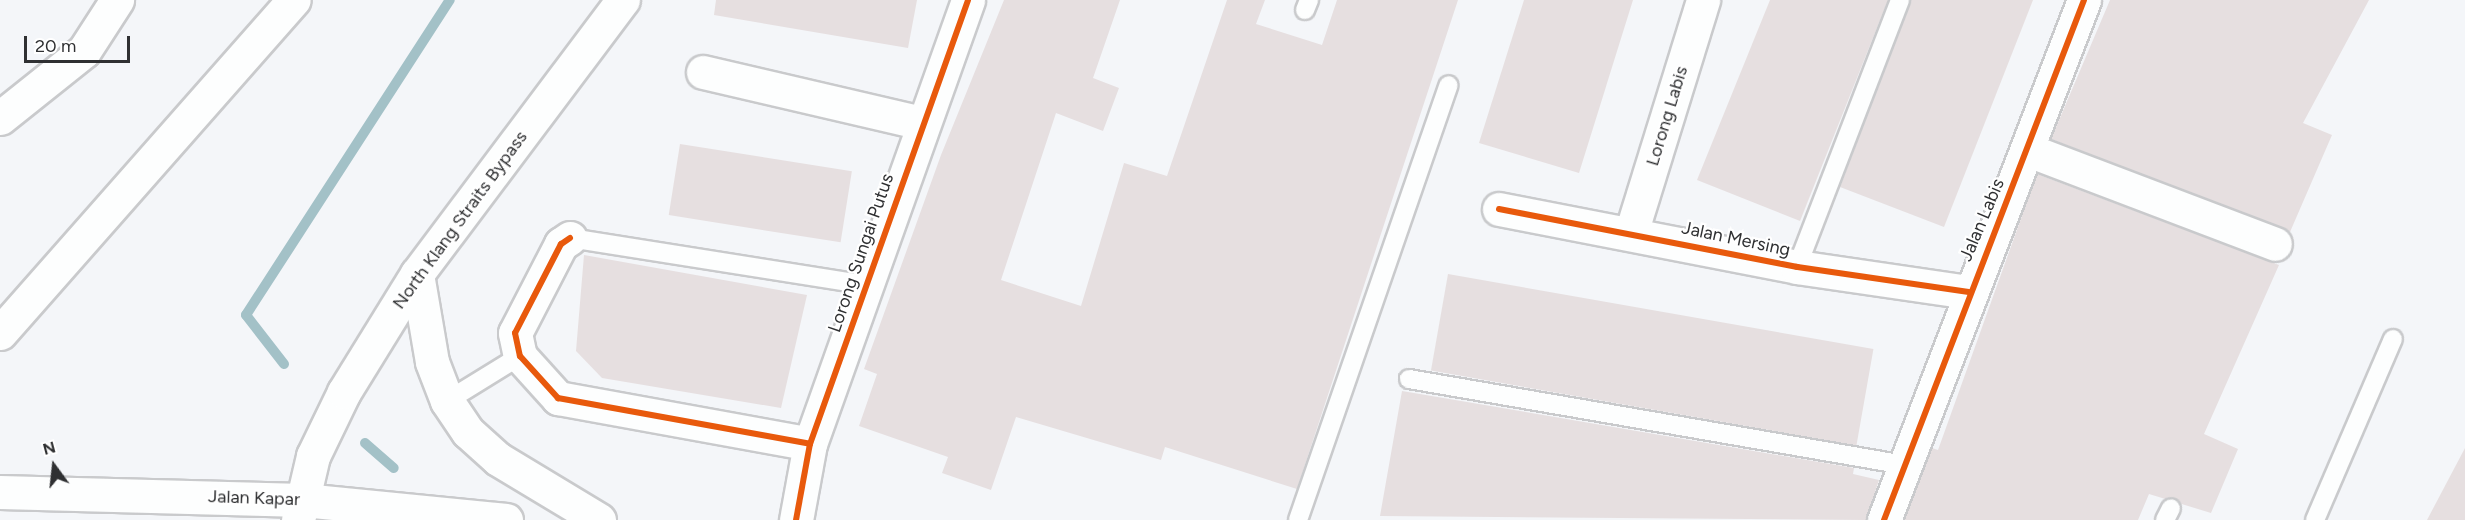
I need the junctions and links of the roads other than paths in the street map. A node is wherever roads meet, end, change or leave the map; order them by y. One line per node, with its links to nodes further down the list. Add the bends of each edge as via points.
1 (117, 0): 10 (main road, via 84,51)
2 (294, 0): 21 (main road)
3 (622, 0): 18 (main road, North Klang Straits Bypass)
4 (968, 0): 11 (main road, Lorong Sungai Putus)
5 (1703, 0): 14 (main road, Lorong Labis)
6 (1900, 0): 17 (lane)
7 (2084, 0): 12 (main road, Jalan Labis)
8 (703, 72): 11 (main road)
9 (1449, 85): 33 (lane)
10 (0, 118)
11 (922, 123): 19 (main road, Lorong Sungai Putus)
12 (2028, 150): 16 (main road); 20 (main road, Jalan Labis)
13 (1499, 209): 14 (main road, Jalan Mersing)
14 (1631, 233): 17 (main road, Jalan Mersing)
15 (570, 237): 19 (lane); 23 (main road, via 561,244 515,333)
16 (2275, 244)
17 (1797, 267): 20 (main road, Jalan Mersing)
18 (417, 274): 25 (main road, via 432,362); 29 (main road, North Klang Straits Bypass, via 344,393 313,456)
19 (866, 285): 26 (main road, Lorong Sungai Putus)
20 (1969, 292): 27 (main road, Jalan Labis)
21 (7, 321)
22 (2393, 339): 35 (lane)
23 (520, 356): 25 (lane); 26 (main road, via 558,398)
24 (1409, 379): 27 (lane)
25 (447, 401): 31 (main road, via 468,432 498,459)
26 (810, 444): 32 (main road, Lorong Sungai Putus)
27 (1905, 465): 34 (main road, Jalan Labis)
28 (0, 492): 29 (main road, Jalan Kapar)
29 (300, 510): 30 (main road, Jalan Kapar)
30 (492, 519)
31 (599, 520)
32 (796, 520)
33 (1298, 520)
34 (1884, 520)
35 (2315, 520)

